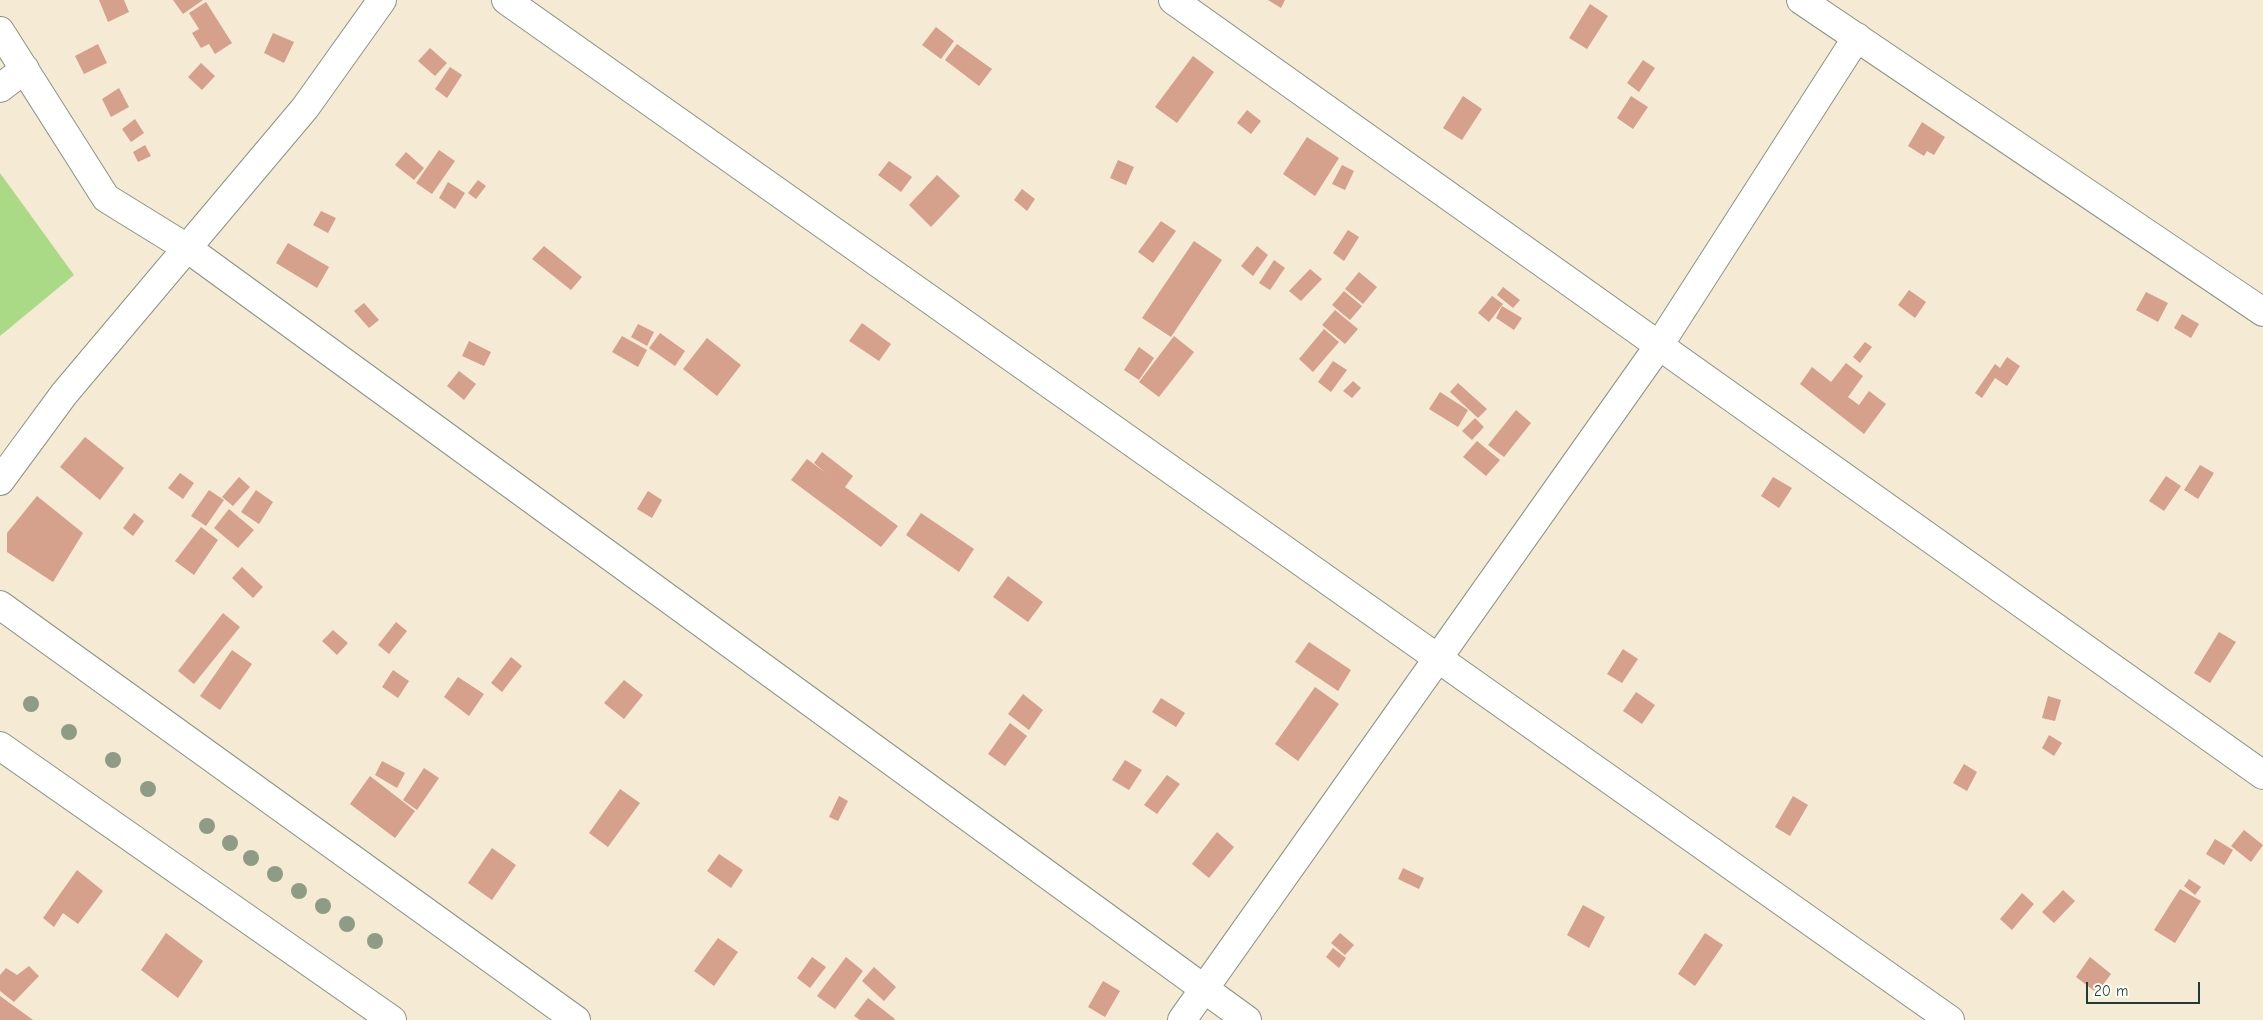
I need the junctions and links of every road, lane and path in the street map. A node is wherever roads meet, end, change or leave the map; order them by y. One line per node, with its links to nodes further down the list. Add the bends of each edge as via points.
1 (382, 0): 9 (street, via 305,108)
2 (506, 0): 14 (street)
3 (1172, 0): 11 (street)
4 (1802, 0): 6 (street)
5 (0, 31): 7 (street)
6 (1856, 37): 10 (street); 11 (street)
7 (25, 69): 8 (street); 9 (street, via 106,198)
8 (0, 88)
9 (187, 248): 12 (street, via 64,394); 17 (street)
10 (2263, 312)
11 (1658, 347): 14 (street); 16 (street)
12 (0, 481)
13 (0, 605): 19 (street)
14 (1439, 658): 17 (street); 22 (street)
15 (0, 746): 18 (street)
16 (2263, 775)
17 (1204, 989): 20 (street); 21 (street)
18 (392, 1020)
19 (576, 1020)
20 (1182, 1020)
21 (1247, 1020)
22 (1950, 1020)

